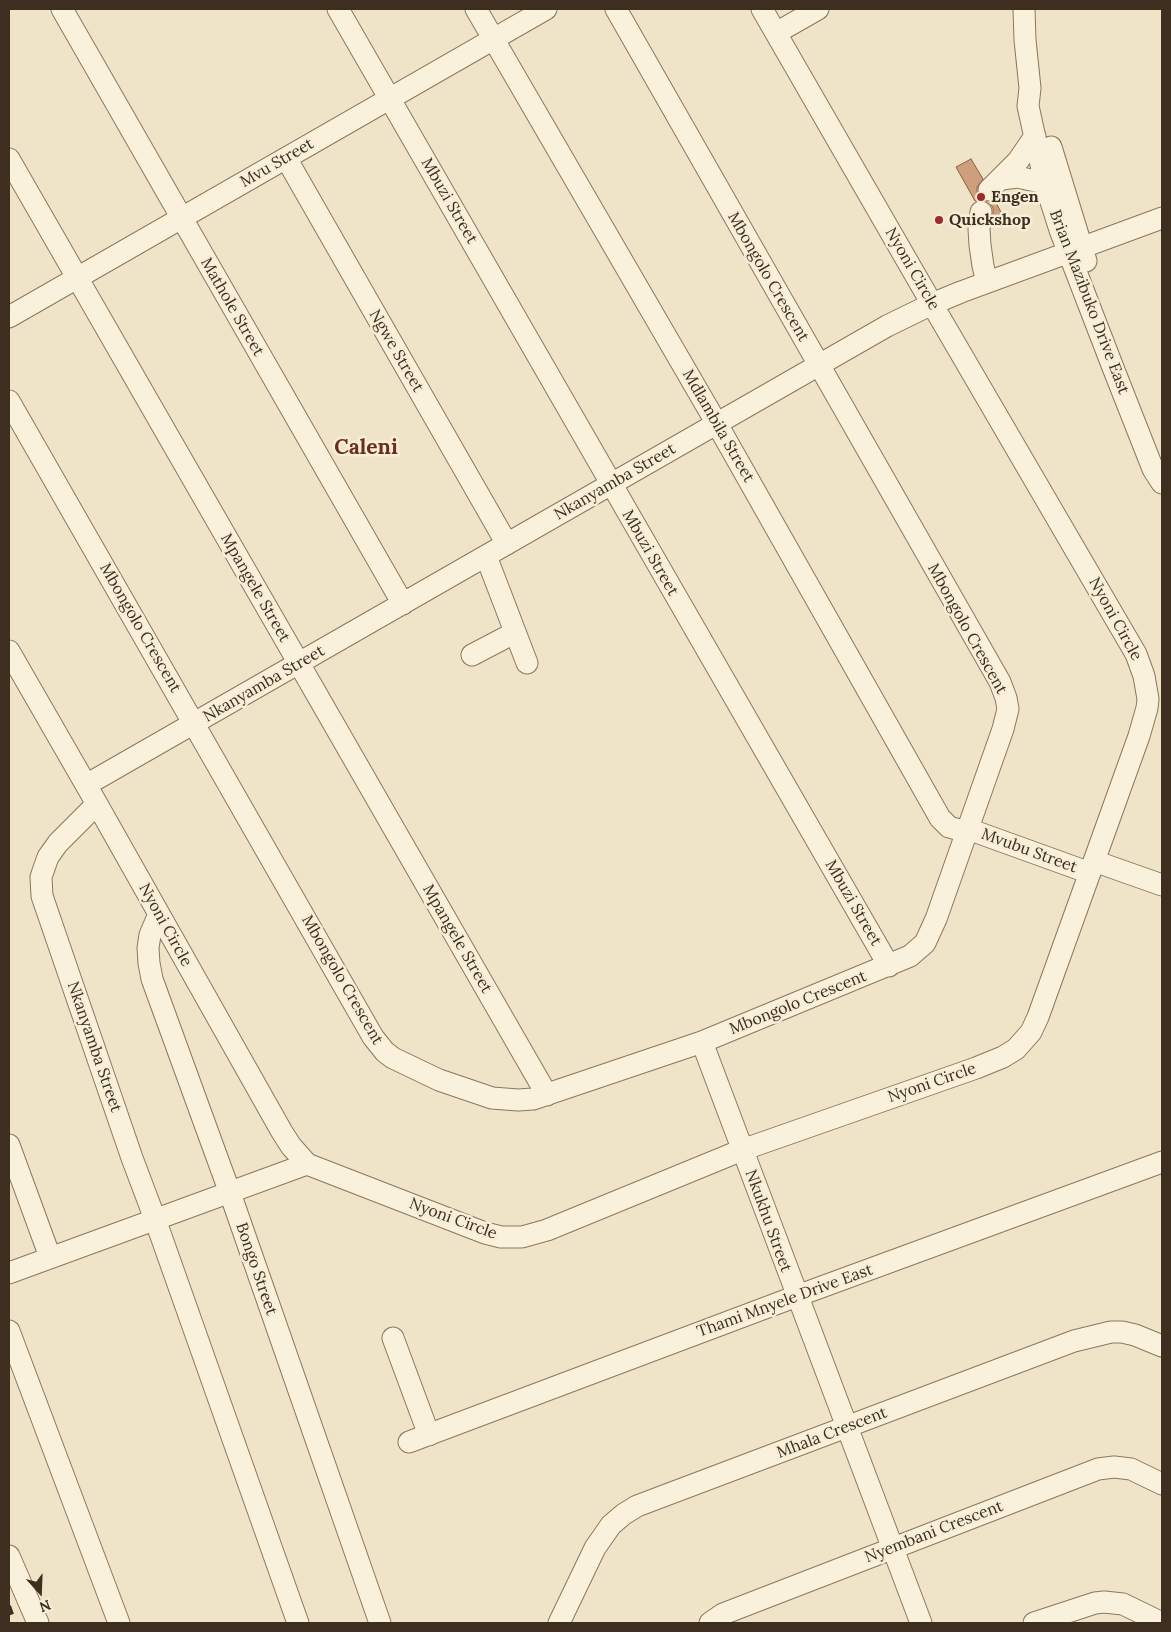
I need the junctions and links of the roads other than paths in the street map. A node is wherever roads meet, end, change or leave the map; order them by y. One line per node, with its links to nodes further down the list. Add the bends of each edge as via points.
1 (62, 9): 18 (street, Mathole Street)
2 (338, 9): 12 (street, Mbuzi Street)
3 (476, 9): 10 (street, Mdlambila Street)
4 (546, 9): 10 (street, Mvu Street)
5 (616, 9): 25 (street, Mbongolo Crescent)
6 (762, 9): 9 (street, Nyoni Circle)
7 (818, 9): 9 (street)
8 (1024, 9): 11 (street, Brian Mazibuko Drive East)
9 (776, 33): 23 (street, Nyoni Circle)
10 (493, 38): 12 (street, Mvu Street); 27 (street, Mdlambila Street)
11 (1030, 88): 13 (street, Brian Mazibuko Drive East, via 1028,106); 20 (street, Brian Mazibuko Drive East, via 1039,104)
12 (390, 99): 14 (street, Mvu Street); 29 (street, Mbuzi Street)
13 (1034, 136): 16 (street, Brian Mazibuko Drive East); 16 (street, via 1018,161 995,184 1018,177)
14 (286, 158): 18 (street, Mvu Street); 30 (street, Ngwe Street)
15 (9, 160): 21 (street, Mpangele Street)
16 (1045, 183): 20 (street, Brian Mazibuko Drive East)
17 (980, 212): 22 (street, via 980,244)
18 (180, 218): 21 (street, Mvu Street); 32 (street, Mathole Street)
19 (1162, 218): 20 (street, Nkanyamba Street)
20 (1075, 250): 22 (street, Nkanyamba Street); 28 (street, Brian Mazibuko Drive East, via 1161,468)
21 (77, 278): 24 (street, Mvu Street); 37 (street, Mpangele Street)
22 (987, 282): 23 (street, Nkanyamba Street)
23 (932, 304): 25 (street, Nkanyamba Street); 42 (street, Nyoni Circle, via 1141,664 1148,699 1145,719)
24 (9, 317)
25 (818, 365): 27 (street, Nkanyamba Street); 41 (street, Mbongolo Crescent, via 1003,690 1008,709 1006,719)
26 (9, 401): 38 (street, Mbongolo Crescent)
27 (717, 424): 29 (street, Nkanyamba Street); 41 (street, Mdlambila Street, via 940,818)
28 (1162, 482)
29 (611, 484): 30 (street, Nkanyamba Street); 45 (street, Mbuzi Street)
30 (507, 544): 31 (street, Nkanyamba Street)
31 (486, 556): 32 (street, Nkanyamba Street); 33 (street)
32 (403, 604): 37 (street, Nkanyamba Street)
33 (514, 633): 35 (street); 36 (street)
34 (9, 652): 39 (street, Nyoni Circle)
35 (472, 655)
36 (527, 663)
37 (299, 664): 38 (street, Nkanyamba Street); 47 (street, Mpangele Street)
38 (195, 724): 39 (street, Nkanyamba Street); 47 (street, Mbongolo Crescent, via 373,1037 385,1052 402,1064 492,1098 525,1100)
39 (86, 785): 40 (street, Nyoni Circle)
40 (97, 804): 44 (street, Nyoni Circle); 53 (street, Nkanyamba Street, via 64,836 48,857 41,877 42,896)
41 (961, 829): 42 (street, Mvubu Street); 45 (street, Mbongolo Crescent, via 956,862 925,942 910,956)
42 (1092, 867): 43 (street, Mvubu Street); 49 (street, Nyoni Circle, via 1038,1017 1031,1032 1016,1049 976,1068)
43 (1162, 885)
44 (159, 914): 51 (street, Nyoni Circle, via 282,1132); 52 (street, Bongo Street, via 148,948 152,979)
45 (889, 966): 46 (street, Mbongolo Crescent)
46 (702, 1042): 47 (street, Mbongolo Crescent); 49 (street, Nkukhu Street)
47 (547, 1095)
48 (9, 1145): 54 (street)
49 (742, 1150): 51 (street, Nyoni Circle, via 547,1230 512,1238 485,1233); 56 (street, Nkukhu Street)
50 (1162, 1162): 56 (street, Thami Mnyele Drive East)
51 (307, 1164): 52 (street)
52 (230, 1193): 53 (street); 69 (street, Bongo Street)
53 (155, 1219): 54 (street); 68 (street, Nkanyamba Street)
54 (50, 1257): 55 (street)
55 (9, 1273)
56 (796, 1296): 60 (street, Nkukhu Street); 61 (street, Thami Mnyele Drive East)
57 (9, 1331): 67 (street)
58 (393, 1338): 61 (street)
59 (1162, 1346): 60 (street, Mhala Crescent, via 1122,1332 1095,1335)
60 (847, 1427): 64 (street, Nkukhu Street); 70 (street, Mhala Crescent, via 624,1514 611,1525 595,1548)
61 (430, 1435): 62 (street, Thami Mnyele Drive East)
62 (408, 1442)
63 (1162, 1484): 64 (street, Nyembani Crescent, via 1131,1469 1098,1469)
64 (892, 1549): 71 (street, Nyembani Crescent, via 723,1614); 72 (street, Nkukhu Street)
65 (9, 1556): 66 (street)
66 (38, 1623)
67 (119, 1623)
68 (298, 1623)
69 (380, 1623)
70 (560, 1623)
71 (710, 1623)
72 (921, 1623)
73 (1034, 1623): 74 (street, via 1104,1602 1122,1604)
74 (1162, 1623)

